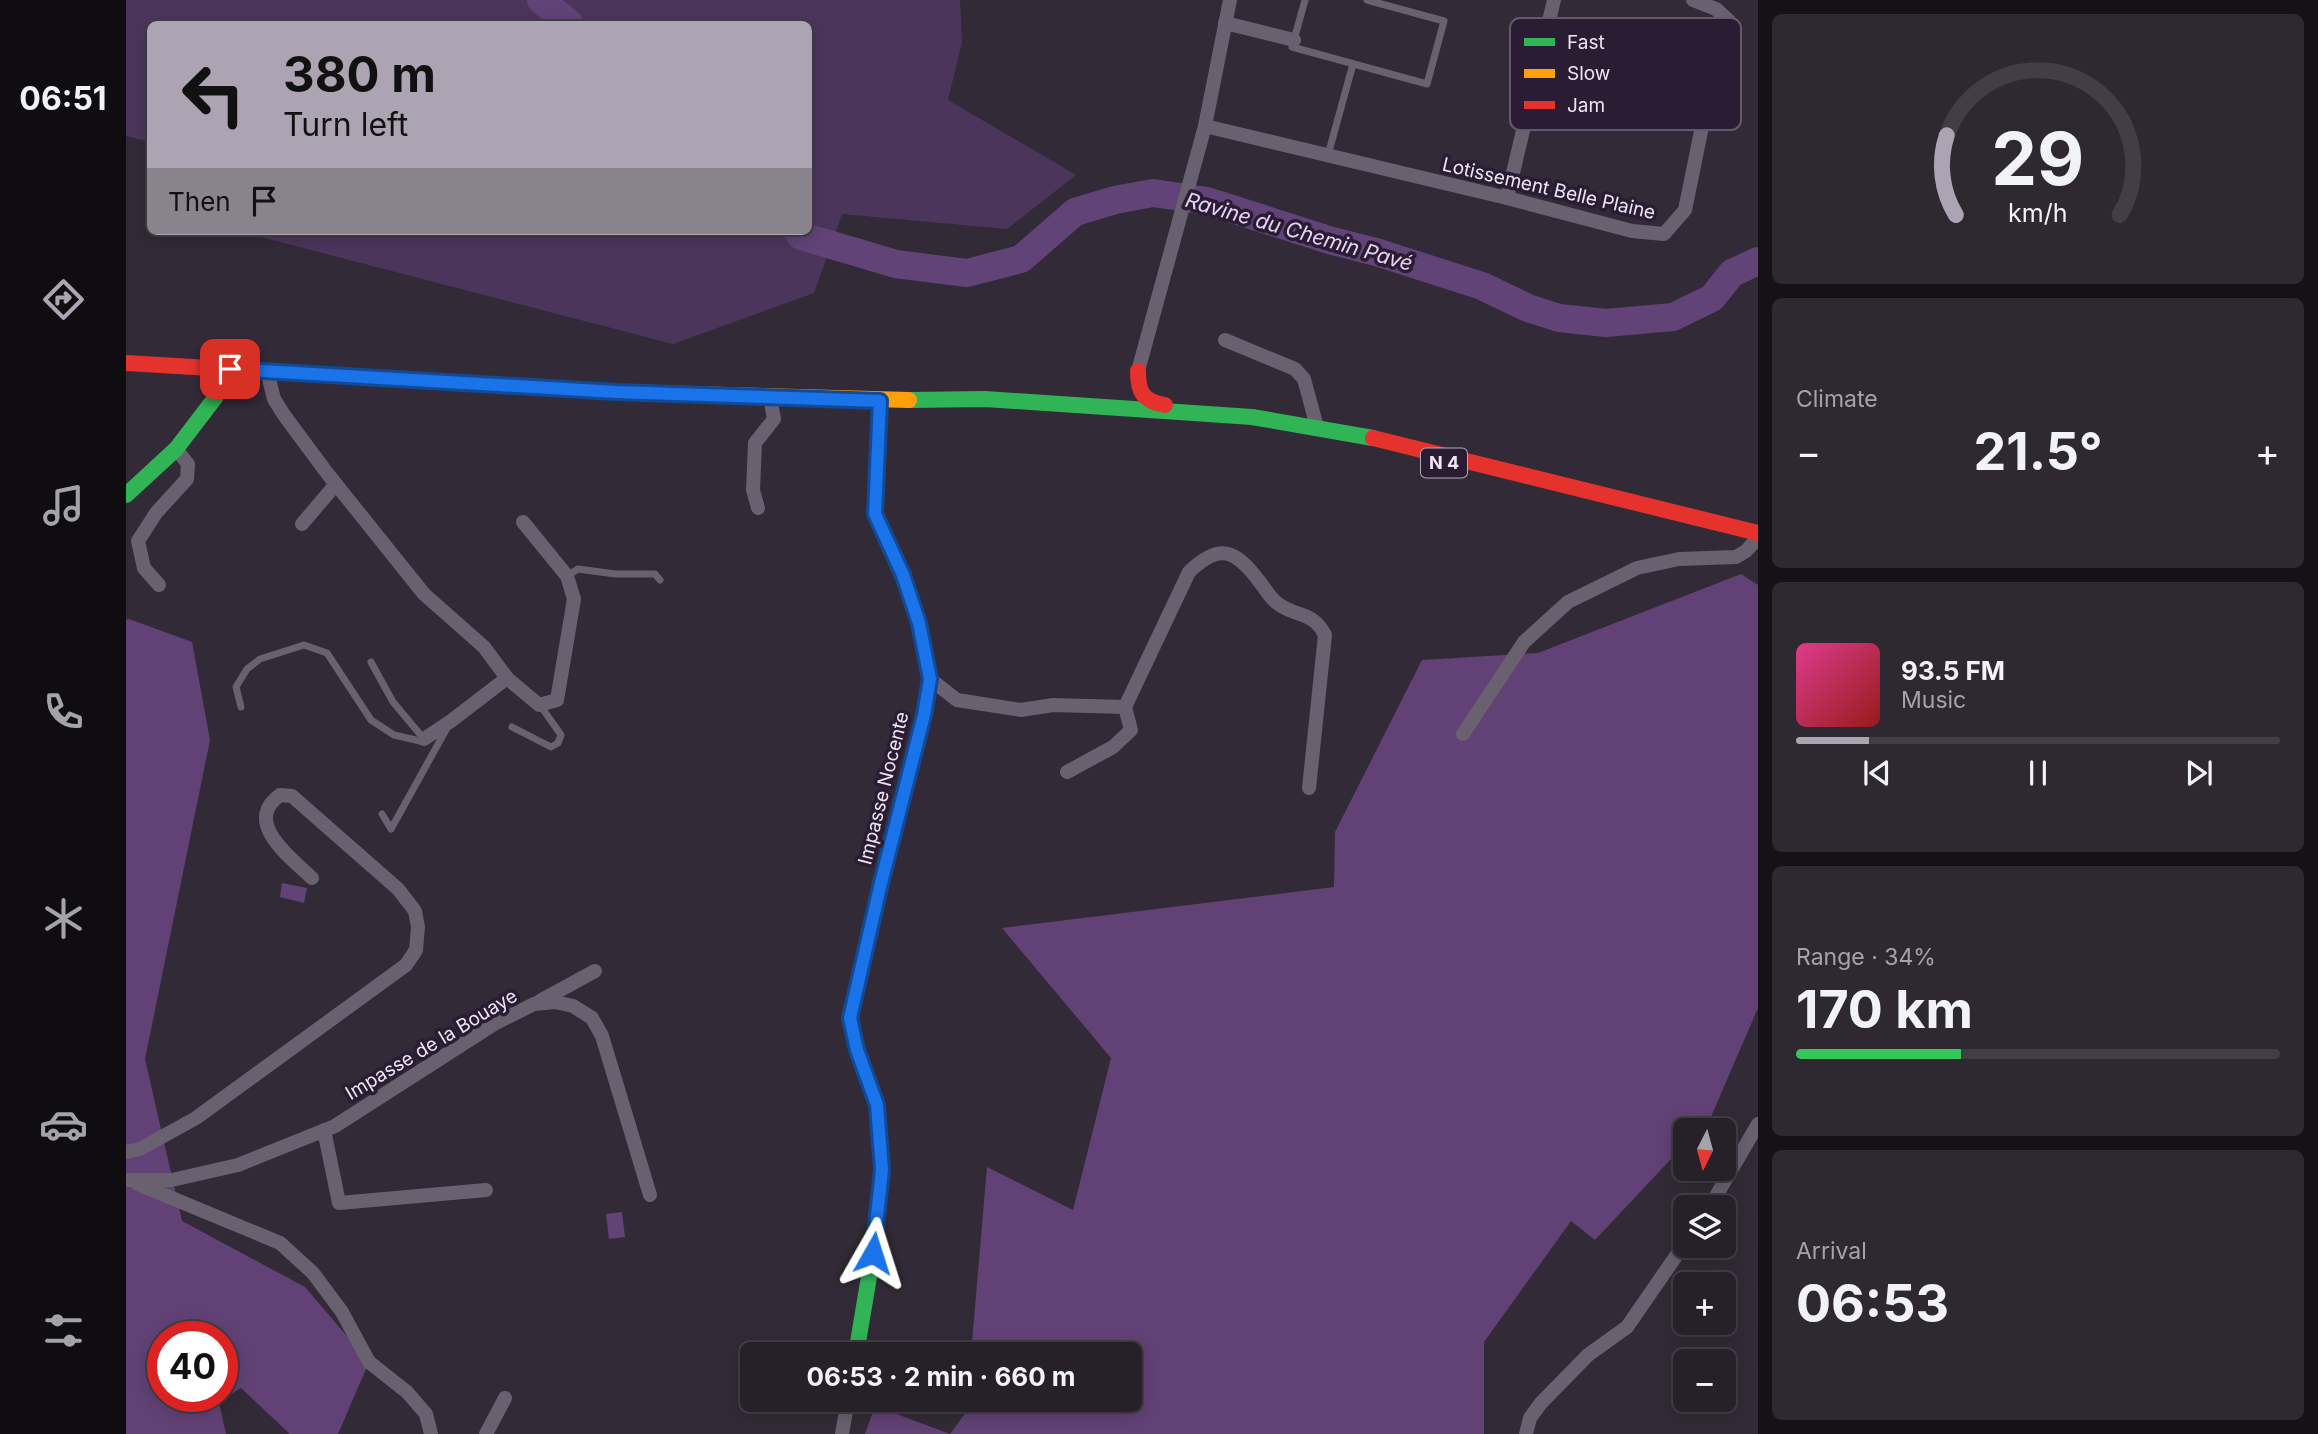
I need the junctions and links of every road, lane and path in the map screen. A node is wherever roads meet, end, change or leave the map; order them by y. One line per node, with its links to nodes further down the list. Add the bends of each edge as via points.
1 (1230, 0): 8 (street)
2 (1305, 0): 9 (lane)
3 (1367, 0): 10 (lane, via 1444,21 1427,84)
4 (1554, 0): 6 (street)
5 (1693, 0): 7 (street, Lotissement Belle Plaine)
6 (1550, 18)
7 (1726, 18)
8 (1225, 23): 9 (street); 11 (street)
9 (1294, 40): 10 (lane, via 1292,47)
10 (1353, 64): 14 (lane)
11 (1205, 126): 14 (street, Lotissement Belle Plaine); 19 (street)
12 (1523, 130): 15 (street)
13 (1701, 130): 15 (street, Lotissement Belle Plaine, via 1685,210 1664,234 1632,231)
14 (1328, 155): 15 (street, Lotissement Belle Plaine)
15 (1507, 198)
16 (1225, 340): 26 (street, via 1295,369 1304,379)
17 (126, 363): 18 (main road, N 4)
18 (230, 369): 20 (main road, N 4); 27 (main road, via 215,398)
19 (1138, 371): 24 (main road, via 1125,397 1087,399); 25 (main road, via 1138,388 1146,401)
20 (267, 372): 21 (main road, N 4); 28 (street, via 274,399)
21 (770, 397): 23 (main road, N 4); 30 (street, via 774,419 755,443 753,490)
22 (924, 399): 23 (main road, N 4); 24 (main road, N 4); 33 (main road, N 4, via 1279,428)
23 (880, 401): 39 (main road, Impasse Nocente, via 875,514 903,575)
24 (1080, 404): 25 (main road, N 4)
25 (1210, 413): 26 (main road, N 4)
26 (1317, 427): 33 (main road, N 4, via 1413,447)
27 (176, 449): 29 (main road); 36 (street, via 188,464 187,479 138,541 144,568)
28 (336, 484): 32 (street); 38 (street, via 424,594 484,647)
29 (126, 495)
30 (758, 508)
31 (523, 522): 34 (street)
32 (302, 524)
33 (1757, 538): 45 (street, via 1736,557 1679,559 1637,568 1568,602 1524,642)
34 (567, 576): 35 (lane, via 578,569 655,575); 40 (street, via 574,599 562,677 557,700)
35 (660, 580)
36 (159, 584)
37 (371, 662): 46 (lane, via 393,702)
38 (507, 678): 40 (street); 43 (street)
39 (930, 679): 42 (street, via 957,700 1021,710 1053,705); 61 (main road, Impasse Nocente, via 850,1018 877,1105 882,1170)
40 (539, 705): 44 (lane, via 561,735 558,743 551,747)
41 (241, 707): 46 (lane, via 236,687 247,669 260,659 304,645 327,653 371,720 394,735)
42 (1125, 707): 47 (street, via 1131,730 1113,747); 48 (street, via 1189,572 1204,558 1218,553 1234,555 1272,599 1318,622 1325,635)
43 (451, 721): 46 (street); 49 (lane, via 391,829)
44 (512, 727)
45 (1463, 734)
46 (424, 739)
47 (1068, 772)
48 (1309, 788)
49 (382, 814)
50 (312, 878): 55 (street, via 270,836 266,811 280,795 292,796 398,889 415,911 416,950 407,965 196,1118)
51 (595, 971): 52 (street)
52 (531, 1006): 54 (street, Impasse de la Bouaye, via 494,1024); 58 (street, Impasse de la Bouaye, via 555,1002 592,1018 611,1063)
53 (1758, 1124): 59 (street)
54 (324, 1130): 56 (street, Impasse de la Bouaye, via 238,1165 172,1180); 57 (street, via 339,1203)
55 (126, 1152)
56 (130, 1181): 64 (street, via 280,1243 313,1273 342,1312 369,1362 426,1414)
57 (486, 1190)
58 (650, 1195)
59 (1716, 1195)
60 (1675, 1258): 67 (street, via 1627,1327 1588,1355 1541,1403)
61 (858, 1342)
62 (505, 1398): 65 (street)
63 (846, 1412): 66 (street)
64 (431, 1434)
65 (486, 1434)
66 (842, 1434)
67 (1526, 1434)

